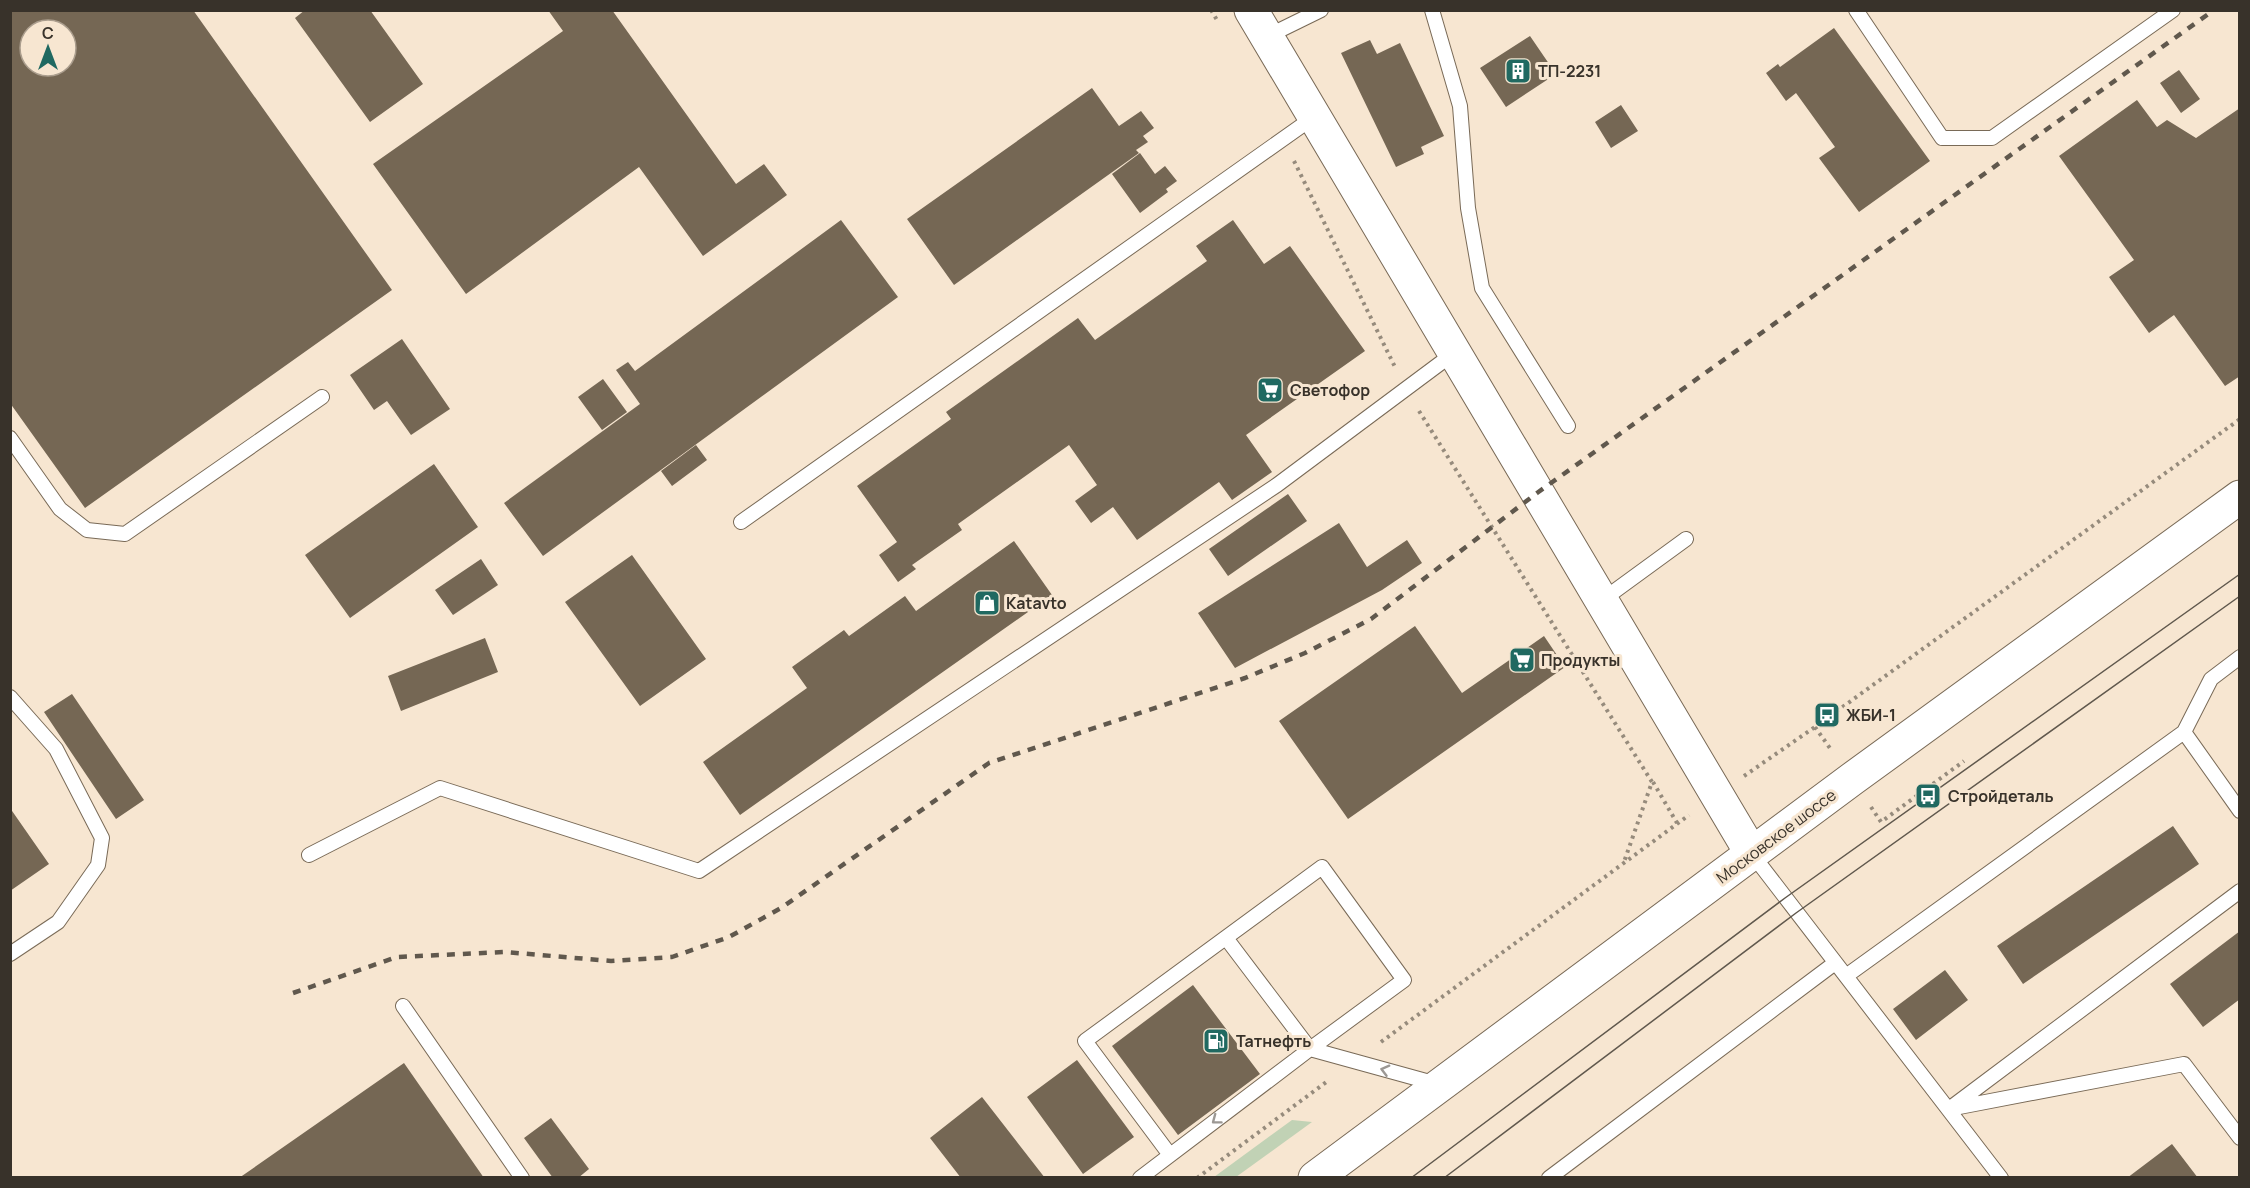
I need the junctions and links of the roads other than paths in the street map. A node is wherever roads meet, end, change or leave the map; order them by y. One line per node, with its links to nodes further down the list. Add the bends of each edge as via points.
1 (1320, 10): 5 (lane)
2 (1432, 10): 9 (lane, via 1460,106 1468,208 1482,288)
3 (1856, 10): 4 (lane, via 1941,138 1992,138)
4 (2173, 10)
5 (1258, 24): 6 (main road)
6 (1314, 117): 7 (main road); 12 (lane)
7 (1454, 353): 14 (main road); 20 (lane, via 1277,485 699,871 440,788)
8 (322, 397): 10 (lane, via 125,534 87,530 60,509)
9 (1568, 426)
10 (10, 438)
11 (2240, 497): 19 (main road, Московское шоссе)
12 (741, 522)
13 (1686, 539): 14 (lane)
14 (1601, 601): 19 (main road)
15 (2240, 657): 17 (lane, via 2211,679)
16 (10, 697): 23 (lane, via 56,749 102,838 98,865 58,922)
17 (2184, 732): 18 (lane); 25 (lane)
18 (2240, 811)
19 (1752, 854): 24 (lane); 28 (main road, Московское шоссе)
20 (309, 855)
21 (2240, 891): 29 (lane)
22 (1226, 938): 27 (lane); 27 (lane, via 1322,867 1404,980); 31 (lane, via 1084,1041)
23 (10, 954)
24 (1835, 963): 25 (lane); 35 (lane)
25 (1846, 976): 29 (lane)
26 (403, 1006): 32 (lane)
27 (1310, 1049): 28 (lane, one-way to 27); 31 (lane, one-way to 31)
28 (1442, 1085): 34 (main road, Московское шоссе)
29 (1949, 1109): 30 (lane, via 2184,1064); 36 (lane)
30 (2240, 1138)
31 (1170, 1155): 33 (lane)
32 (522, 1178)
33 (1140, 1178)
34 (1315, 1178)
35 (1549, 1178)
36 (2001, 1178)

